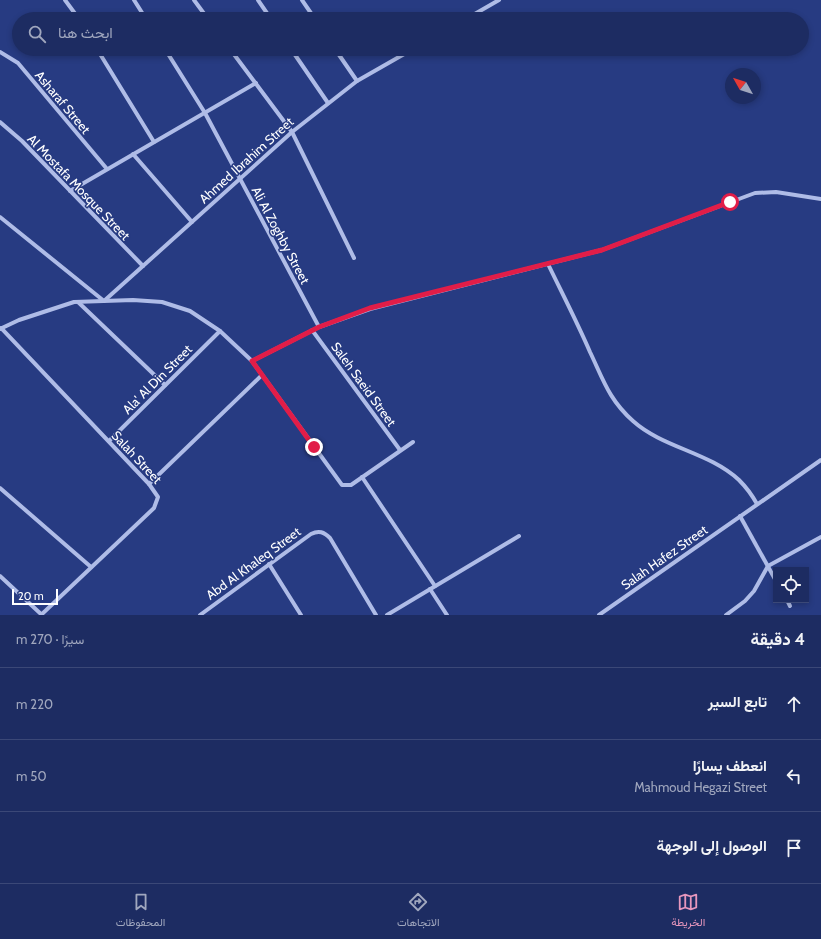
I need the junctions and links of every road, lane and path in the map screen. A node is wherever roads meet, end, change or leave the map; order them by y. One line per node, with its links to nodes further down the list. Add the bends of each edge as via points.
1 (65, 0): 7 (street)
2 (134, 0): 8 (street)
3 (194, 0): 9 (street)
4 (258, 0): 10 (street)
5 (302, 0): 11 (street)
6 (499, 0): 12 (street)
7 (73, 12)
8 (142, 12)
9 (203, 12)
10 (266, 12)
11 (310, 12)
12 (478, 12)
13 (0, 52): 28 (street, Asharaf Street, via 18,63)
14 (101, 56): 26 (street)
15 (169, 56): 23 (street, Ali Al Zoghby Street)
16 (235, 56): 21 (street)
17 (296, 56): 22 (street)
18 (340, 56): 20 (street)
19 (401, 56): 20 (street, Ahmed Ibrahim Street)
20 (357, 81): 22 (street, Ahmed Ibrahim Street)
21 (256, 83): 23 (street); 25 (street)
22 (328, 103): 25 (street, Ahmed Ibrahim Street)
23 (205, 113): 26 (street); 29 (street, Ali Al Zoghby Street)
24 (0, 122): 30 (street, Al Mostafa Mosque Street)
25 (292, 132): 29 (street, Ahmed Ibrahim Street); 34 (street)
26 (154, 142): 27 (street)
27 (133, 154): 28 (street); 33 (street)
28 (107, 170): 30 (street)
29 (240, 178): 33 (street, Ahmed Ibrahim Street); 39 (street, Ali Al Zoghby Street)
30 (70, 191): 36 (street, Al Mostafa Mosque Street)
31 (821, 199): 35 (street, via 776,192 755,193 602,250)
32 (0, 217): 37 (street)
33 (192, 222): 36 (street, Ahmed Ibrahim Street)
34 (354, 258)
35 (548, 264): 39 (street, via 370,308); 53 (street, via 604,385 615,403 634,422 657,437 726,470 739,480)
36 (143, 266): 37 (street, Ahmed Ibrahim Street)
37 (104, 301): 38 (street); 42 (street, via 162,302 190,311)
38 (78, 302): 40 (street); 45 (street)
39 (319, 327): 41 (street)
40 (1, 328): 46 (street, Salah Street)
41 (312, 330): 43 (street); 48 (street, Saleh Saeid Street)
42 (220, 331): 43 (street); 45 (street, Ala' Al Din Street)
43 (252, 361): 44 (street)
44 (262, 375): 50 (street, via 340,483 348,486); 51 (street)
45 (165, 386): 46 (street, Ala' Al Din Street)
46 (109, 441): 51 (street, Salah Street)
47 (413, 442): 48 (street)
48 (400, 450): 50 (street)
49 (821, 460): 53 (street, Salah Hafez Street)
50 (362, 478): 62 (street)
51 (149, 484): 59 (street, Salah Street, via 156,493 156,505)
52 (0, 488): 59 (street)
53 (757, 504): 54 (street, Salah Hafez Street)
54 (740, 516): 58 (street); 72 (street, Salah Hafez Street)
55 (519, 536): 62 (street)
56 (821, 537): 58 (street)
57 (269, 564): 67 (street, Abd Al Khaleq Street); 68 (street); 69 (street, Abd Al Khaleq Street, via 310,534 320,531 330,538)
58 (768, 566): 60 (street); 73 (street, via 754,591)
59 (91, 567): 66 (street, Salah Street)
60 (773, 575)
61 (0, 576): 66 (street)
62 (435, 586): 63 (street)
63 (430, 589): 70 (street); 71 (street)
64 (788, 603): 65 (street)
65 (790, 606)
66 (42, 615)
67 (200, 615)
68 (301, 615)
69 (376, 615)
70 (386, 615)
71 (447, 615)
72 (599, 615)
73 (726, 615)

